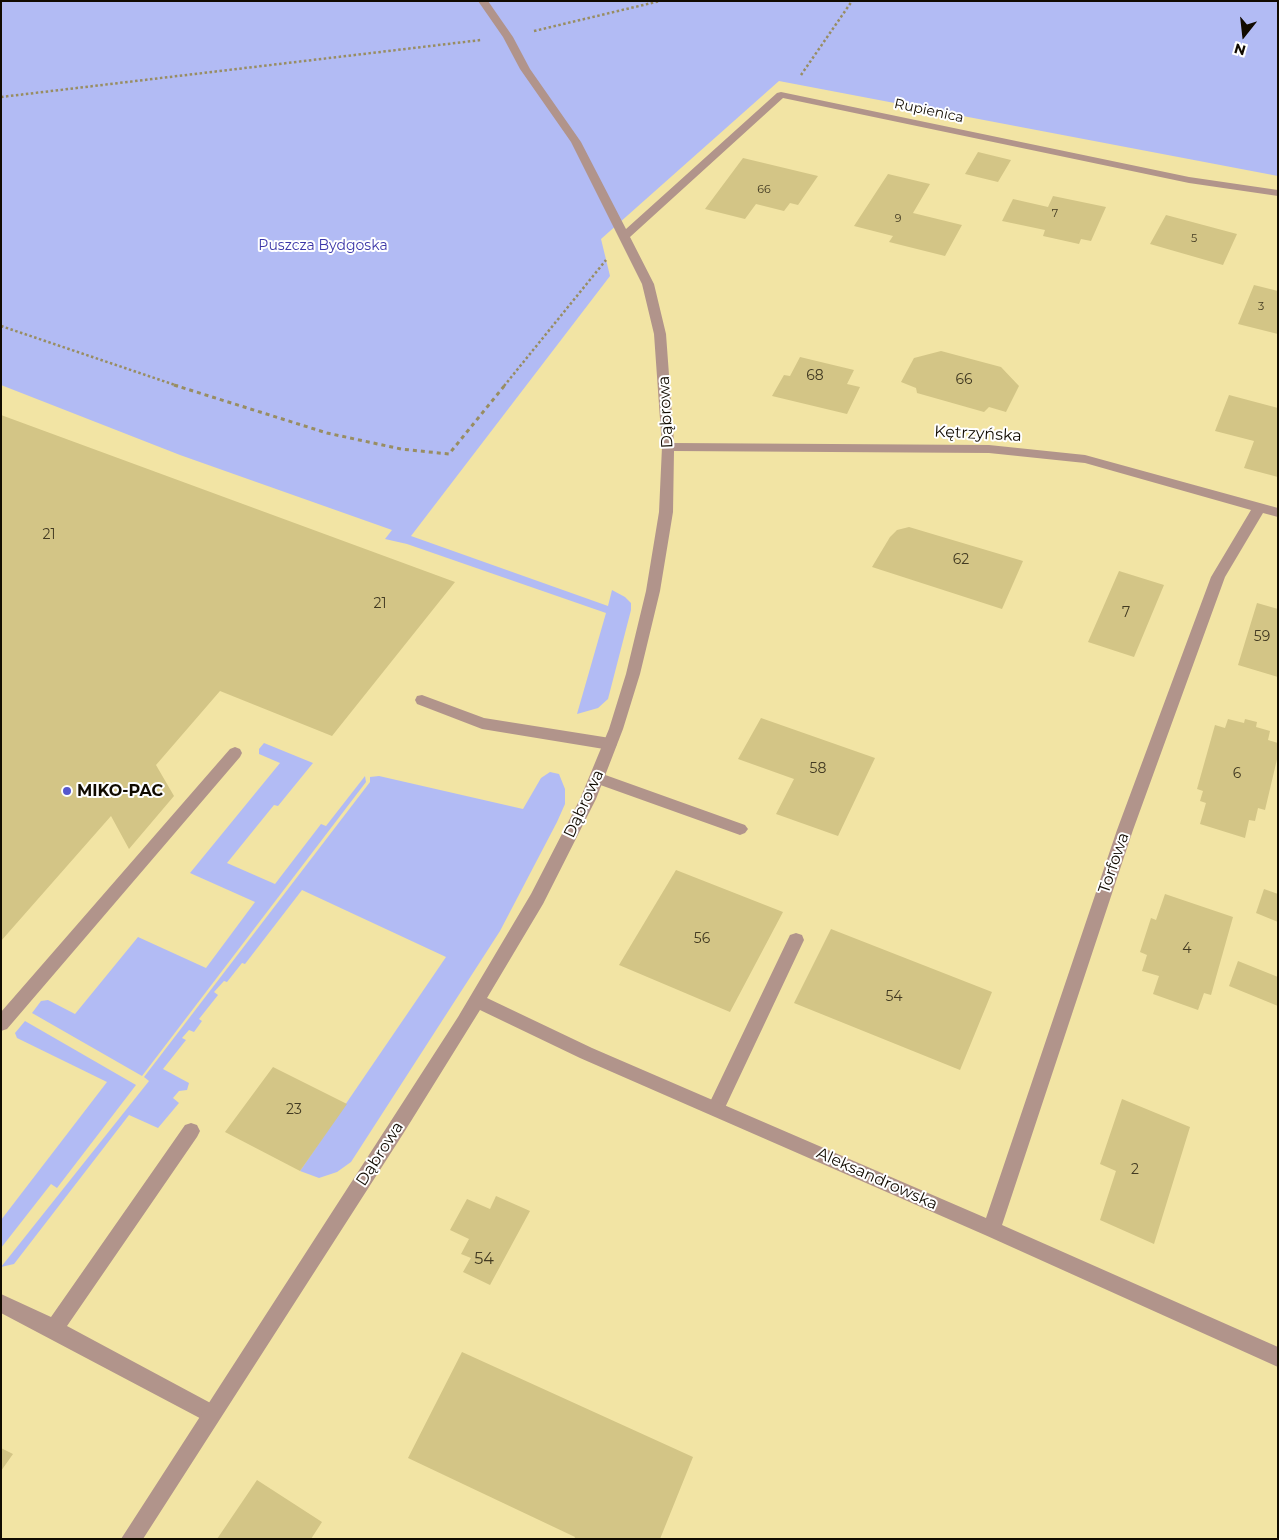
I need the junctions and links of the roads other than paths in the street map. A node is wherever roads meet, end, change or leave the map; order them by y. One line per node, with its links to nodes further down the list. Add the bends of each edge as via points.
1 (483, 1): 3 (street, Dąbrowa, via 576,142)
2 (1278, 193): 3 (street, Rupienica, via 1188,180 781,95)
3 (625, 236): 4 (street, Dąbrowa, via 648,284 660,334)
4 (668, 447): 5 (street, Kętrzyńska, via 989,449 1085,459); 8 (street, Dąbrowa, via 666,512 653,591)
5 (1259, 508): 6 (street, Kętrzyńska); 17 (street, Torfowa, via 1218,577 1125,830)
6 (1278, 513)
7 (422, 700): 8 (street, via 482,722)
8 (610, 744): 10 (street, Dąbrowa)
9 (235, 753): 14 (street)
10 (597, 778): 11 (street); 13 (street, Dąbrowa, via 537,899)
11 (740, 829)
12 (796, 940): 15 (street)
13 (477, 1001): 15 (street, Aleksandrowska, via 586,1053); 21 (street, Dąbrowa)
14 (1, 1024)
15 (716, 1108): 17 (street, Aleksandrowska)
16 (191, 1132): 19 (street)
17 (991, 1229): 20 (street, Aleksandrowska)
18 (1, 1303): 19 (street)
19 (54, 1329): 21 (street)
20 (1278, 1357)
21 (211, 1414): 22 (street, Dąbrowa)
22 (131, 1539)

